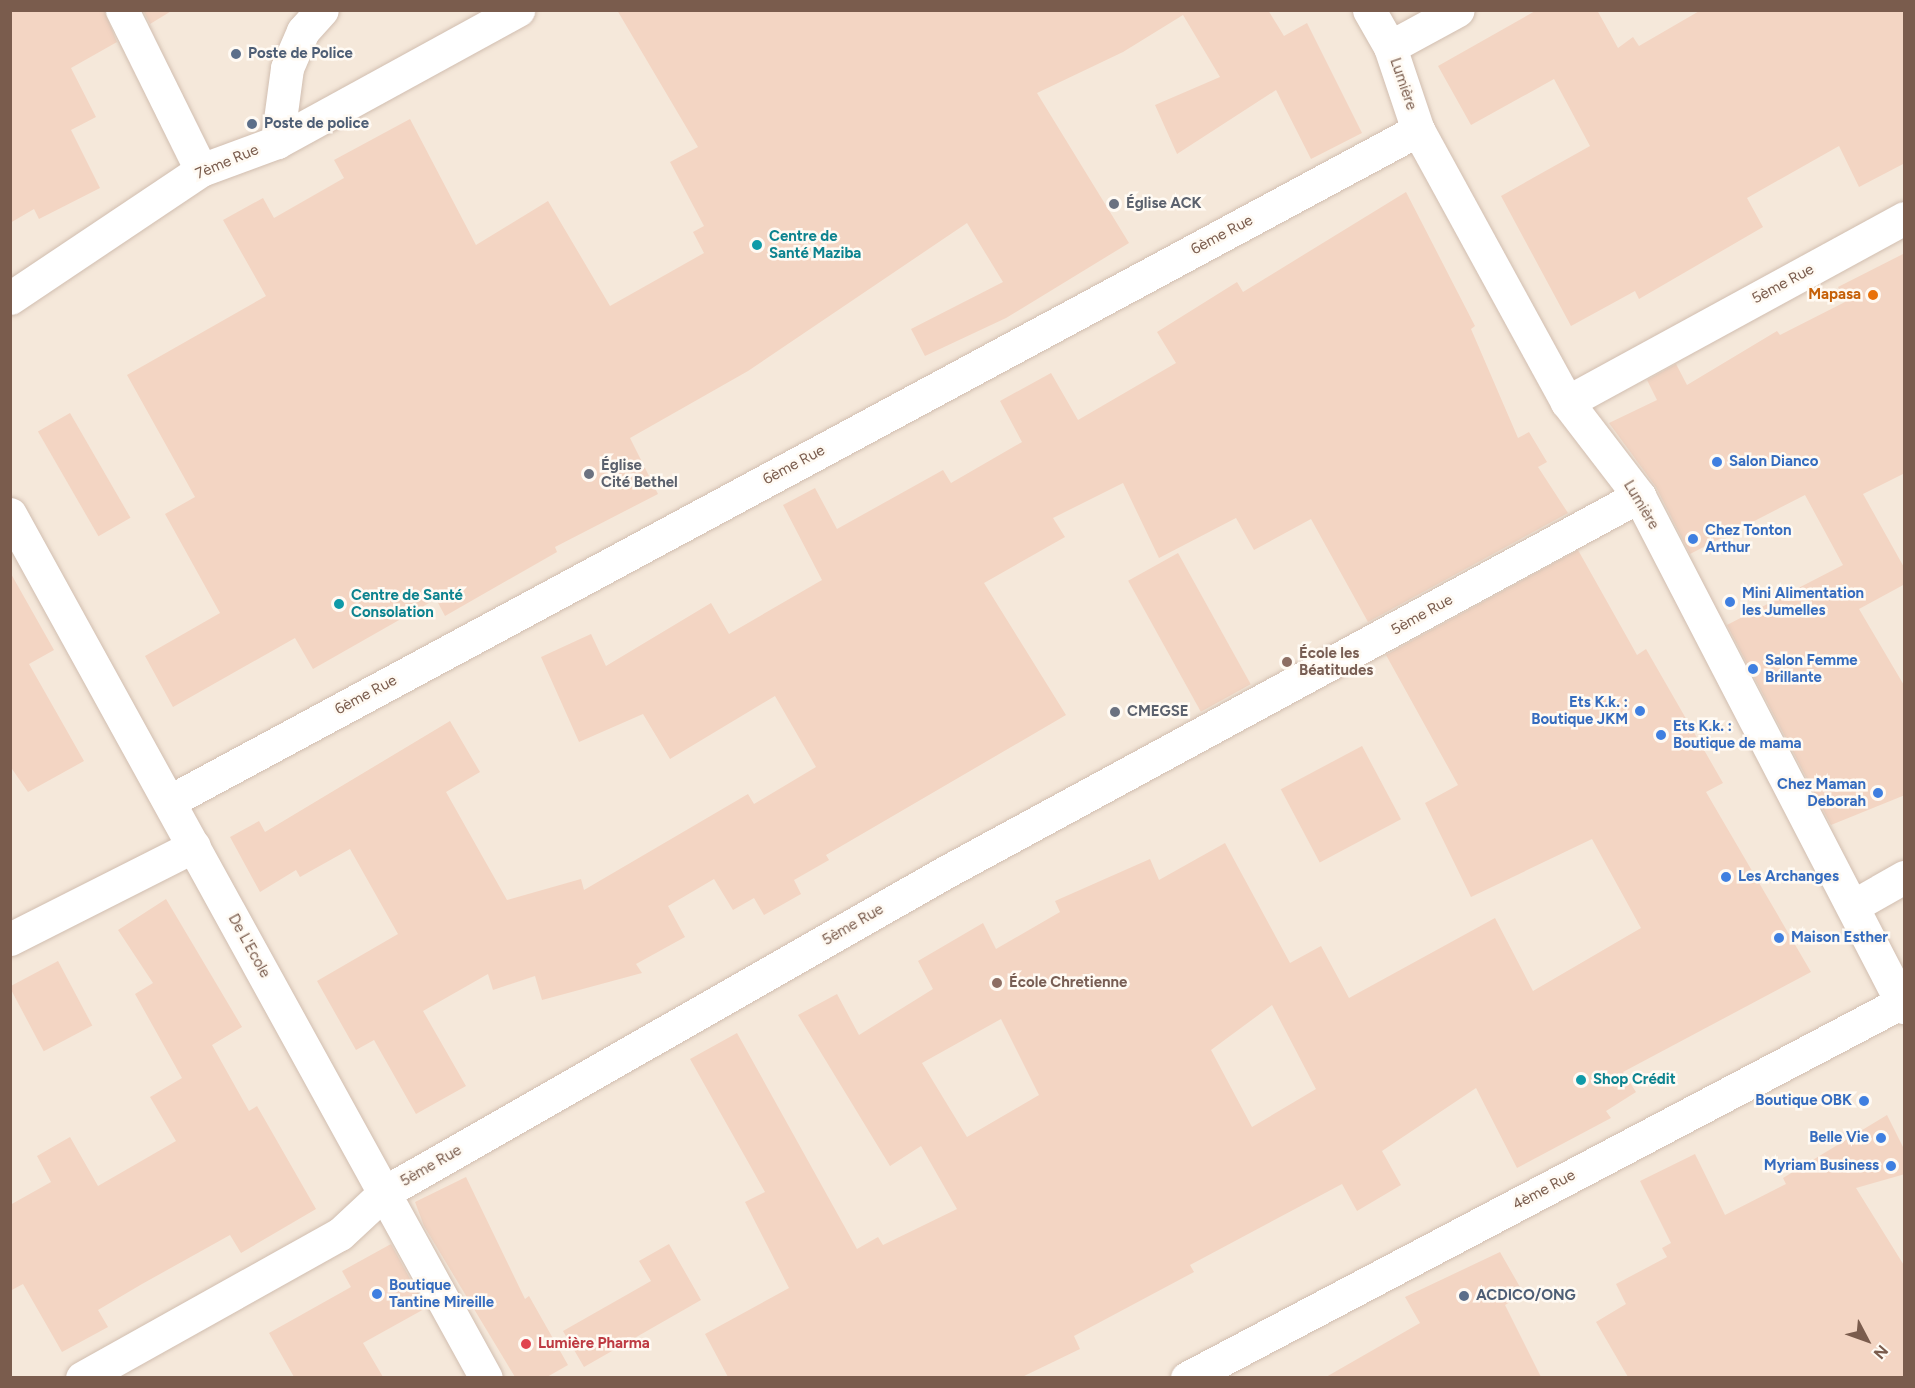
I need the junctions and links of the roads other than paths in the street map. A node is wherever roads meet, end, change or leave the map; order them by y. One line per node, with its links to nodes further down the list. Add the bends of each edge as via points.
1 (122, 10): 9 (street)
2 (322, 10): 8 (street, via 303,31 287,68)
3 (518, 10): 8 (street, 7ème Rue)
4 (1370, 10): 6 (street, Lumière)
5 (1458, 10): 6 (street)
6 (1390, 47): 7 (street, Lumière)
7 (1418, 130): 12 (street, Lumière); 15 (street, 6ème Rue)
8 (277, 142): 9 (street, 7ème Rue)
9 (201, 170): 11 (street, 7ème Rue)
10 (1905, 218): 12 (street, 5ème Rue)
11 (10, 298)
12 (1567, 402): 13 (street, Lumière)
13 (1639, 496): 18 (street, Lumière); 21 (street, 5ème Rue, via 942,874)
14 (10, 514): 15 (street, De L'Ecole)
15 (170, 801): 16 (street, De L'Ecole)
16 (194, 846): 19 (street); 21 (street, De L'Ecole)
17 (1905, 877): 18 (street)
18 (1853, 906): 20 (street, Lumière)
19 (10, 939)
20 (1903, 1004): 24 (street, 4ème Rue)
21 (385, 1192): 22 (street, 5ème Rue, via 340,1234); 23 (street, De L'Ecole)
22 (82, 1377)
23 (486, 1377)
24 (1187, 1377)

